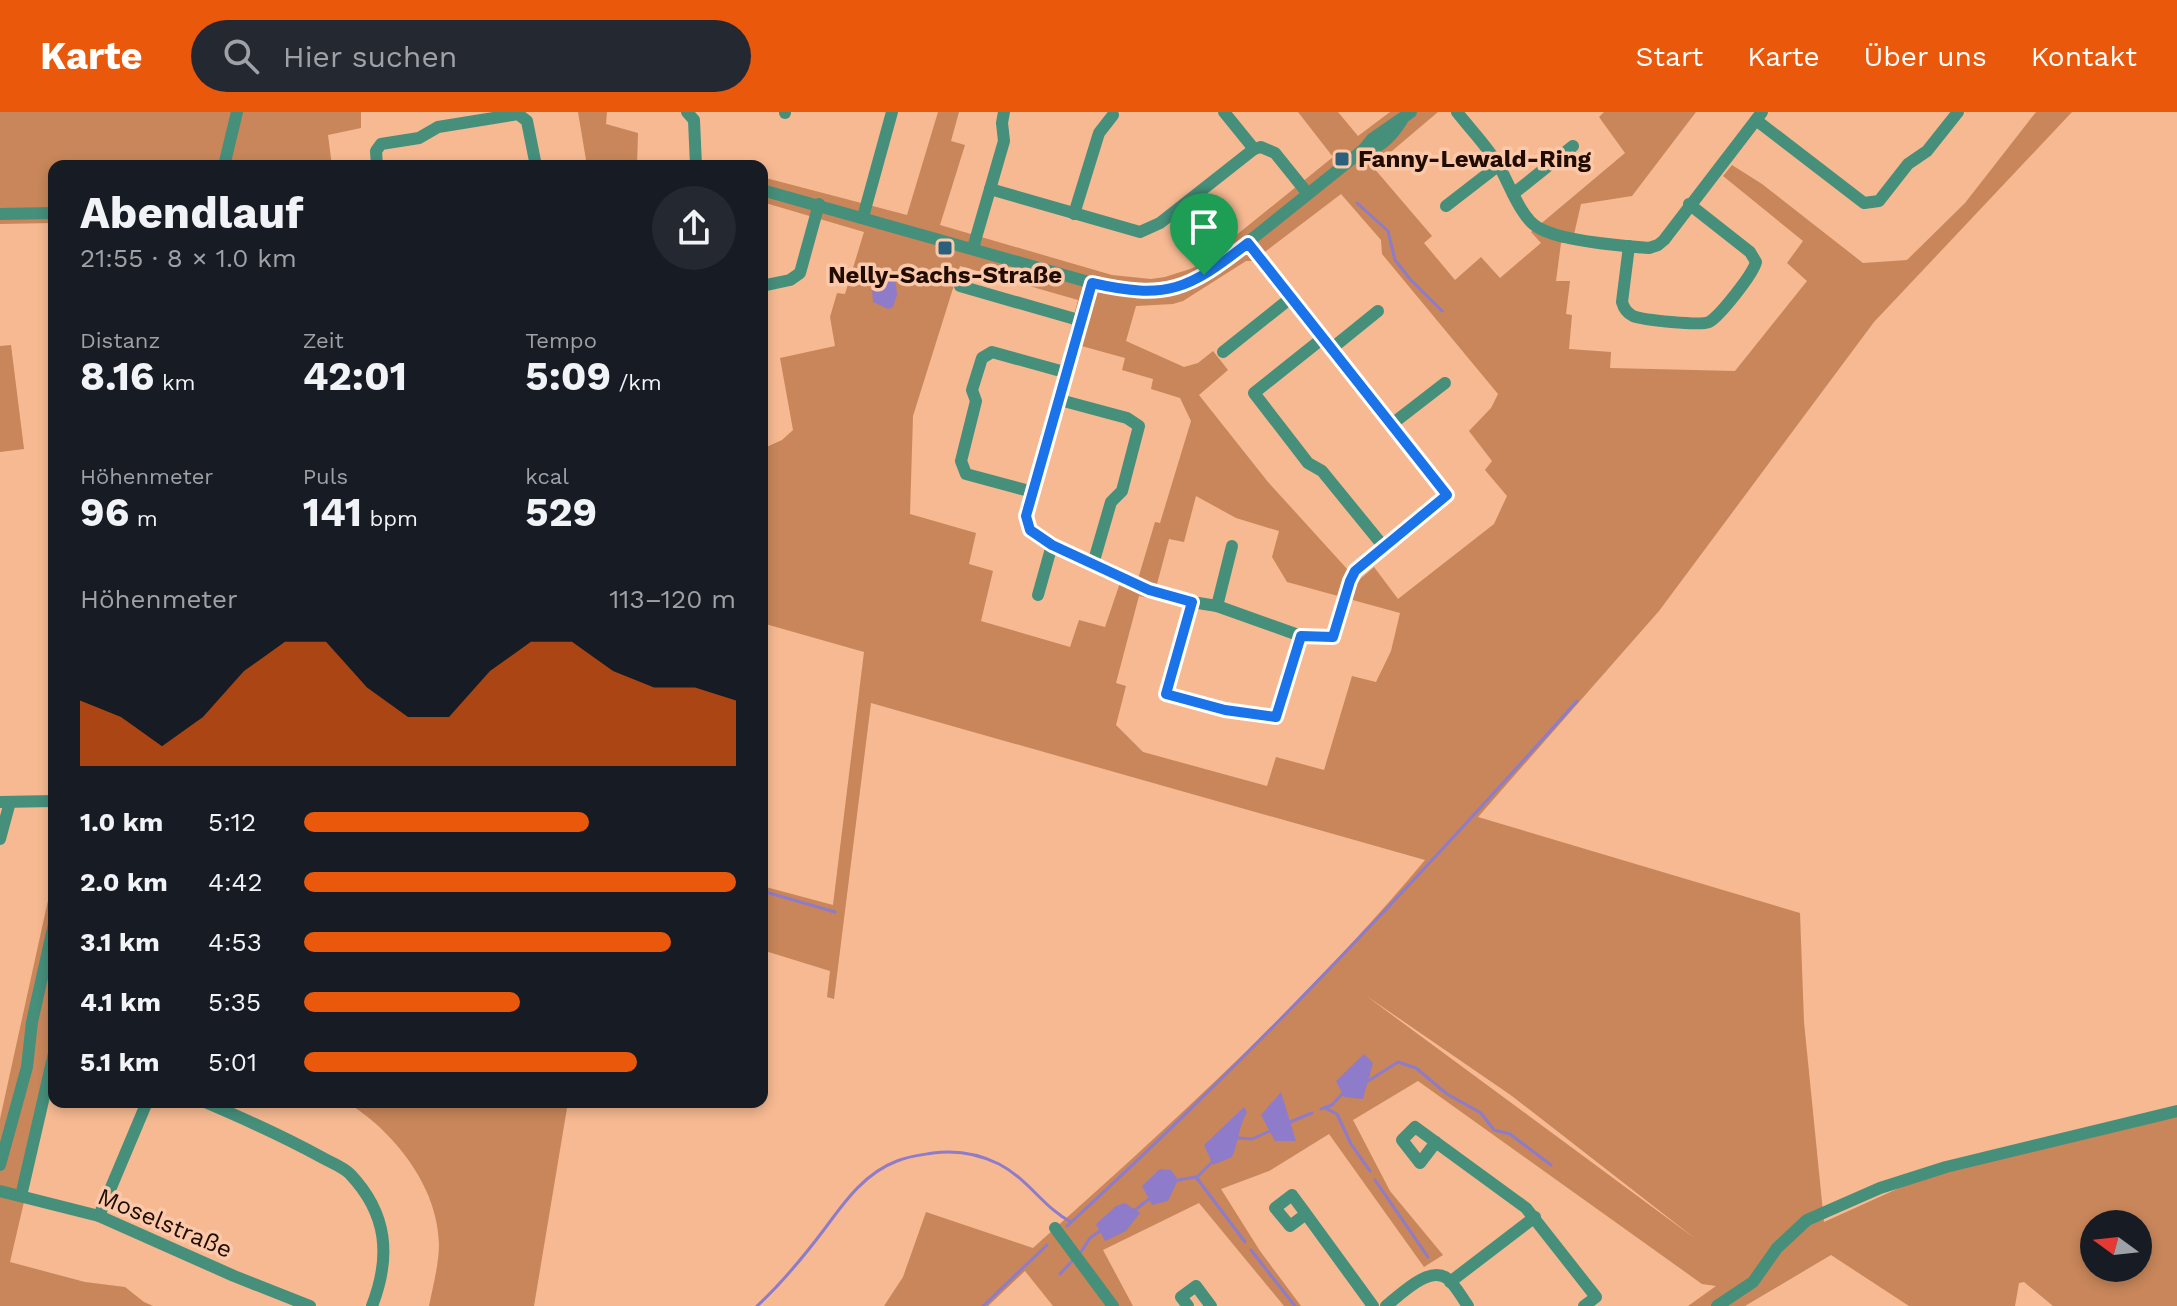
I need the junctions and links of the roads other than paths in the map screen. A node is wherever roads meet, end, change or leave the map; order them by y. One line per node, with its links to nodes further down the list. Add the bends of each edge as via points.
1 (237, 112): 13 (street)
2 (687, 112): 16 (street, via 694,120)
3 (892, 112): 28 (street)
4 (1004, 112): 18 (street, via 1004,141)
5 (1224, 112): 12 (street)
6 (1457, 112): 17 (street)
7 (1958, 112): 10 (street, via 1879,201 1864,203)
8 (1405, 114): 20 (street)
9 (1113, 115): 27 (street, via 1099,133)
10 (1759, 116): 23 (street)
11 (1573, 146): 21 (street)
12 (1254, 149): 20 (street, via 1275,153); 27 (street, via 1149,229 1132,231)
13 (225, 160)
14 (377, 160): 15 (street, via 381,144 419,138 438,127 518,114 527,121)
15 (535, 160)
16 (696, 160)
17 (1499, 165): 21 (street); 24 (street)
18 (990, 189): 27 (street); 31 (street)
19 (768, 191): 22 (street)
20 (1308, 194): 29 (street)
21 (1513, 194): 30 (street, via 1540,229)
22 (819, 204): 28 (street); 33 (street, via 800,273)
23 (1689, 204): 30 (street, via 1658,245); 30 (street, via 1756,262 1713,320 1702,324 1636,317 1624,309)
24 (1446, 206)
25 (48, 213): 26 (street)
26 (0, 214)
27 (1074, 214)
28 (863, 217): 31 (street)
29 (1248, 243): 32 (street, via 1204,275 1169,289 1133,292); 35 (street)
30 (1629, 246)
31 (973, 248): 32 (street)
32 (1092, 283): 37 (street)
33 (768, 285)
34 (960, 286): 37 (street)
35 (1292, 297): 38 (street); 40 (street)
36 (1378, 311): 39 (street)
37 (1082, 321): 41 (street)
38 (1323, 338): 39 (street); 48 (street, via 1254,393)
39 (1331, 349): 44 (street)
40 (1223, 352)
41 (1068, 373): 43 (street); 45 (street, via 992,352 982,358 972,390 976,401 961,461 966,474)
42 (1445, 383): 44 (street)
43 (1060, 400): 45 (street); 49 (street, via 1139,426 1122,491 1111,502)
44 (1392, 424): 48 (street, via 1447,495)
45 (1033, 492): 46 (street, via 1027,524 1035,536)
46 (1052, 545): 49 (street); 50 (street)
47 (1232, 546): 52 (street)
48 (1384, 547): 53 (street, via 1352,576 1333,637)
49 (1093, 564): 51 (street, via 1149,590)
50 (1038, 595)
51 (1192, 602): 52 (street); 53 (street, via 1166,694 1276,717)
52 (1217, 606): 53 (street)
53 (1301, 636)
54 (48, 801): 55 (street)
55 (5, 802): 56 (street)
56 (0, 839)
57 (48, 951): 63 (street, via 27,1067)
58 (48, 1079): 65 (street)
59 (144, 1108): 67 (street)
60 (218, 1108): 72 (street, via 349,1173 375,1210 385,1237 383,1275)
61 (2177, 1111): 80 (street, via 1946,1167 1832,1208 1790,1233 1753,1282)
62 (1436, 1142): 68 (street)
63 (0, 1165)
64 (0, 1191): 65 (street, Moselstraße)
65 (21, 1196): 67 (street, Moselstraße)
66 (1306, 1214): 76 (street)
67 (99, 1216): 71 (street, Moselstraße)
68 (1535, 1217): 70 (street); 79 (street, via 1596,1297)
69 (1055, 1228): 73 (street)
70 (1450, 1282): 77 (street, via 1428,1275); 78 (street)
71 (310, 1306)
72 (372, 1306)
73 (1113, 1306)
74 (1188, 1306): 75 (street, via 1181,1297 1196,1286)
75 (1211, 1306)
76 (1373, 1306)
77 (1386, 1306)
78 (1468, 1306)
79 (1584, 1306)
80 (1717, 1306)

